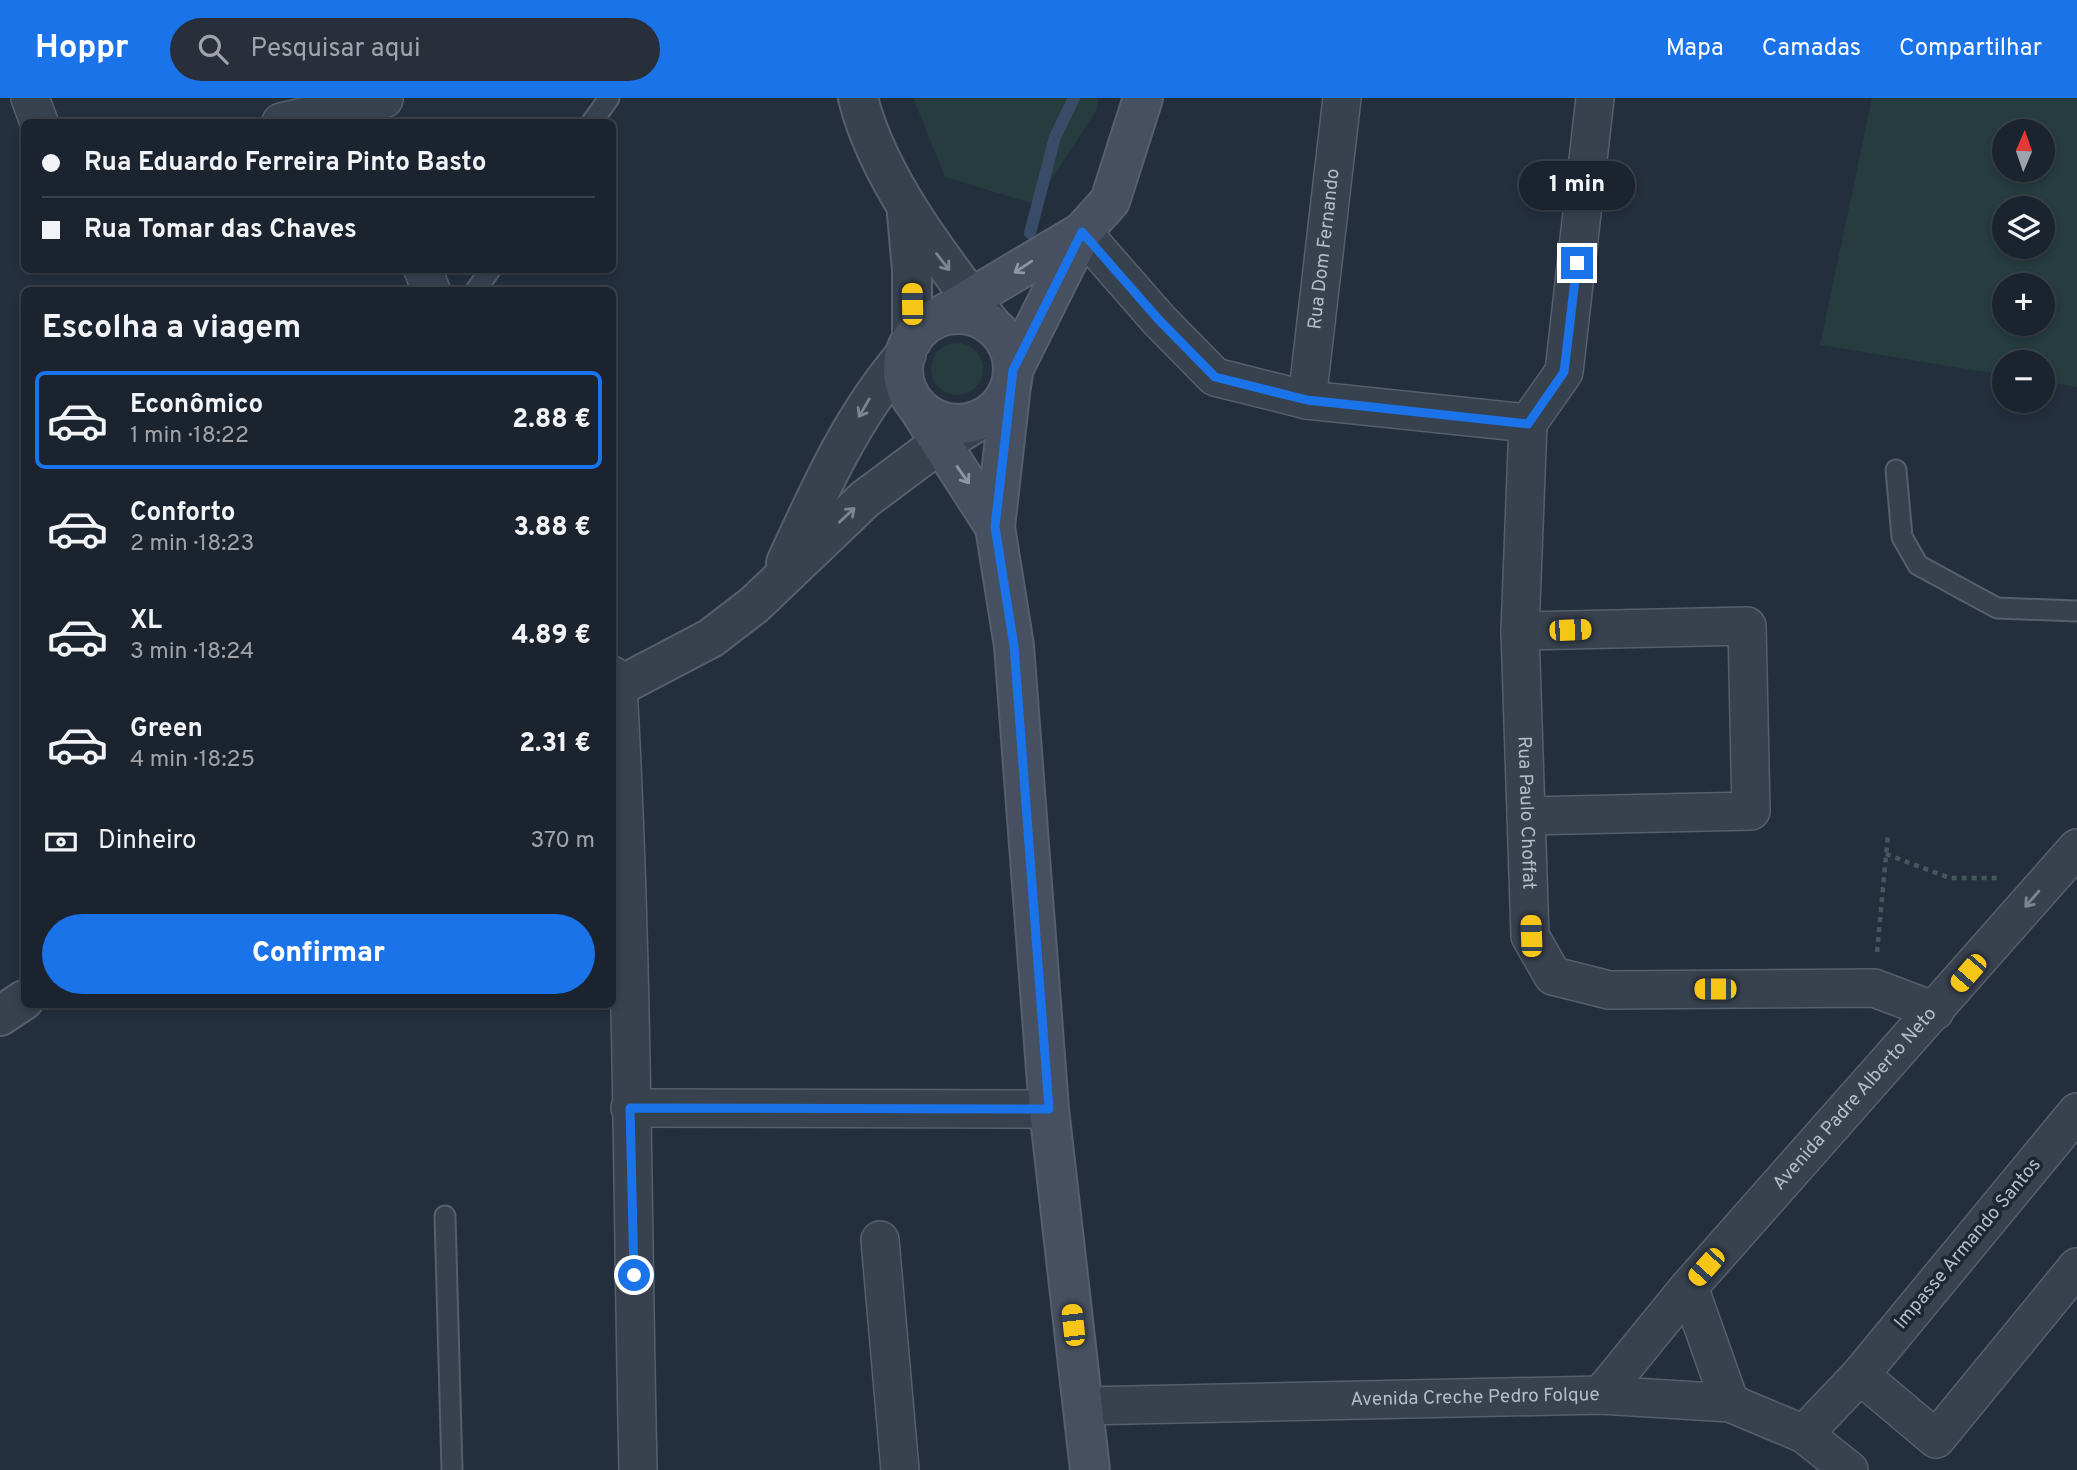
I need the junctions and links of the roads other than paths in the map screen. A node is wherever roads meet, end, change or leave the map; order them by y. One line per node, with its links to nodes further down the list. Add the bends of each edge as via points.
1 (30, 98): 8 (street)
2 (384, 98): 9 (street); 10 (street)
3 (609, 98): 11 (lane)
4 (858, 98): 12 (street, via 863,120)
5 (1143, 98): 13 (main road, via 1110,201)
6 (1342, 98): 18 (street, Rua Dom Fernando)
7 (1595, 98): 20 (street, via 1564,372)
8 (38, 119)
9 (294, 119)
10 (388, 119)
11 (594, 119)
12 (906, 205): 14 (street, one-way to 14, via 933,250); 15 (street)
13 (1082, 232): 14 (main road, one-way to 14); 16 (main road); 18 (street, via 1215,377)
14 (981, 312): 15 (main road); 16 (main road, via 1011,353)
15 (917, 338): 17 (main road, via 905,384); 24 (street, one-way to 24, via 875,389 828,472)
16 (1012, 378): 19 (main road, via 994,411); 23 (main road)
17 (912, 398): 19 (main road, via 922,410 950,423); 21 (main road)
18 (1307, 400): 20 (street)
19 (981, 419): 21 (street)
20 (1528, 424): 26 (street, Rua Paulo Choffat)
21 (942, 443): 23 (main road, one-way to 23); 24 (street, one-way to 21, via 864,499)
22 (1896, 470): 25 (lane, via 1902,537 1918,565 1997,608)
23 (995, 527): 35 (main road, via 1014,646)
24 (779, 578): 27 (street, via 754,605 710,638)
25 (2077, 611)
26 (1520, 631): 29 (street, Rua Paulo Choffat); 29 (street, via 1747,626 1751,811)
27 (616, 683)
28 (616, 709): 34 (street, via 628,859)
29 (1527, 816): 32 (street, Rua Paulo Choffat, via 1531,936 1553,976 1609,990 1874,988)
30 (2077, 848): 32 (street, Avenida Padre Alberto Neto, one-way to 32)
31 (21, 1002): 33 (street)
32 (1935, 1011): 40 (street, Avenida Padre Alberto Neto)
33 (0, 1016)
34 (630, 1108): 35 (street); 47 (street)
35 (1049, 1109): 44 (main road)
36 (2077, 1112): 41 (street, Impasse Armando Santos)
37 (445, 1216): 46 (lane)
38 (880, 1240): 48 (street)
39 (2077, 1267): 41 (street, via 1936,1440)
40 (1689, 1287): 42 (street, Avenida Padre Alberto Neto); 43 (street)
41 (1860, 1375): 45 (street, Impasse Armando Santos)
42 (1601, 1395): 43 (street, Avenida Creche Pedro Folque); 44 (street, Avenida Creche Pedro Folque)
43 (1730, 1403): 45 (street, Avenida Creche Pedro Folque)
44 (1083, 1406): 49 (main road)
45 (1804, 1434): 50 (street, Avenida Creche Pedro Folque)
46 (452, 1470)
47 (638, 1470)
48 (900, 1470)
49 (1090, 1470)
50 (1849, 1470)

